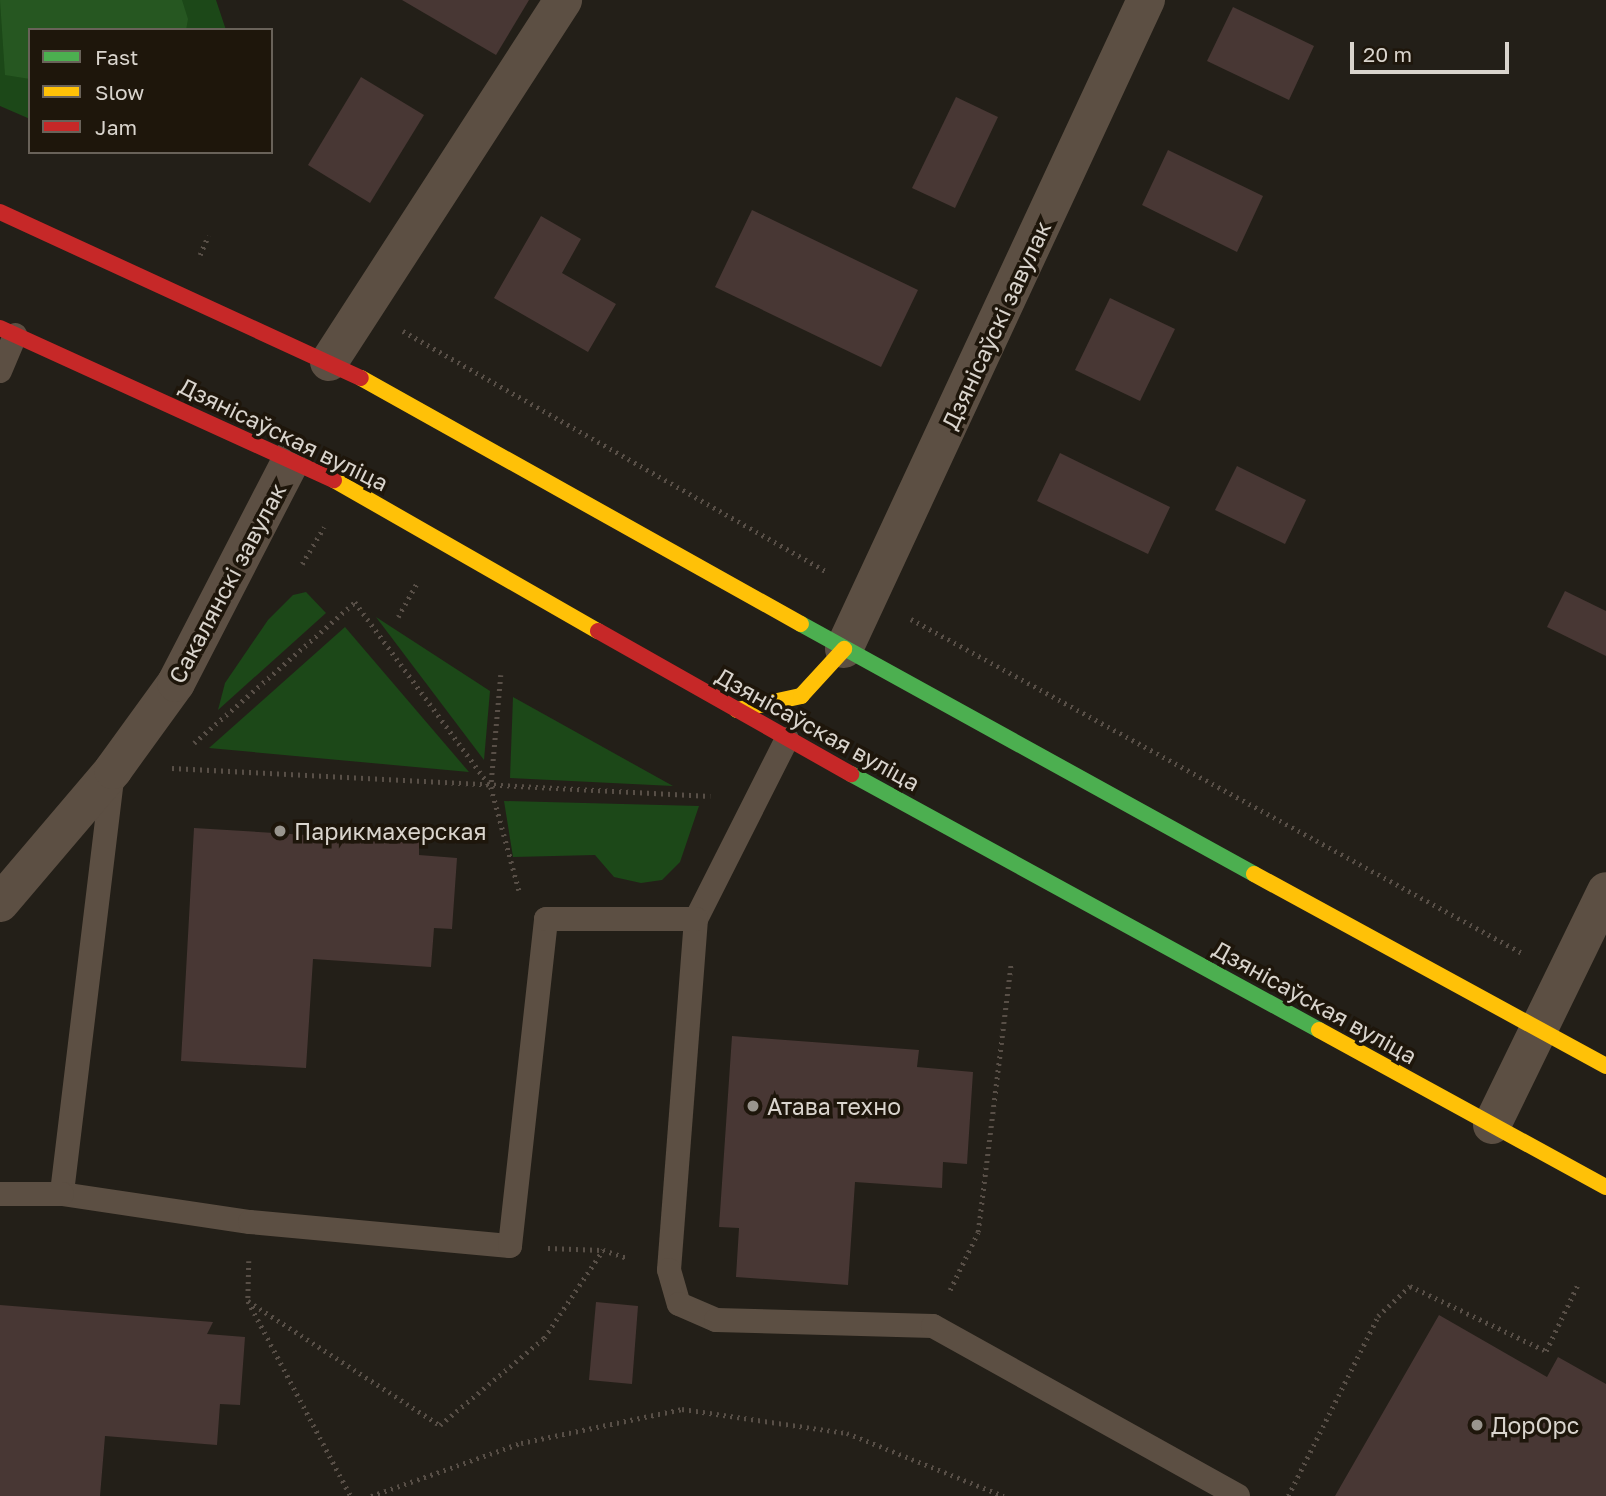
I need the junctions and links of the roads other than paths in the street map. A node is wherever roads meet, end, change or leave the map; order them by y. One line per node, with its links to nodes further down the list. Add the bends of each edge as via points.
1 (563, 0): 5 (street)
2 (1146, 0): 8 (street, Дзянісаўскі завулак)
3 (0, 212): 5 (main road)
4 (7, 332): 6 (lane); 7 (main road, Дзянісаўская вуліца)
5 (329, 362): 8 (main road, via 401,397)
6 (0, 371)
7 (292, 458): 12 (main road, Дзянісаўская вуліца); 14 (street, Сакалянскі завулак, via 203,637)
8 (844, 649): 9 (main road); 12 (main road, via 801,696 774,707)
9 (894, 676): 10 (main road); 18 (main road)
10 (868, 680)
11 (826, 697): 13 (main road)
12 (737, 710): 13 (main road, Дзянісаўская вуліца)
13 (797, 725): 17 (lane); 20 (main road, Дзянісаўская вуліца)
14 (113, 770): 16 (street, Сакалянскі завулак); 23 (lane)
15 (1606, 891): 18 (street)
16 (0, 904)
17 (696, 919): 23 (lane, via 545,919 510,1245 250,1222); 24 (lane, via 668,1270 679,1304 716,1320 933,1326)
18 (1539, 1030): 19 (main road); 20 (street)
19 (1606, 1066)
20 (1492, 1125): 21 (main road, Дзянісаўская вуліца)
21 (1606, 1187)
22 (0, 1194): 23 (lane)
23 (62, 1194)
24 (1238, 1496)

